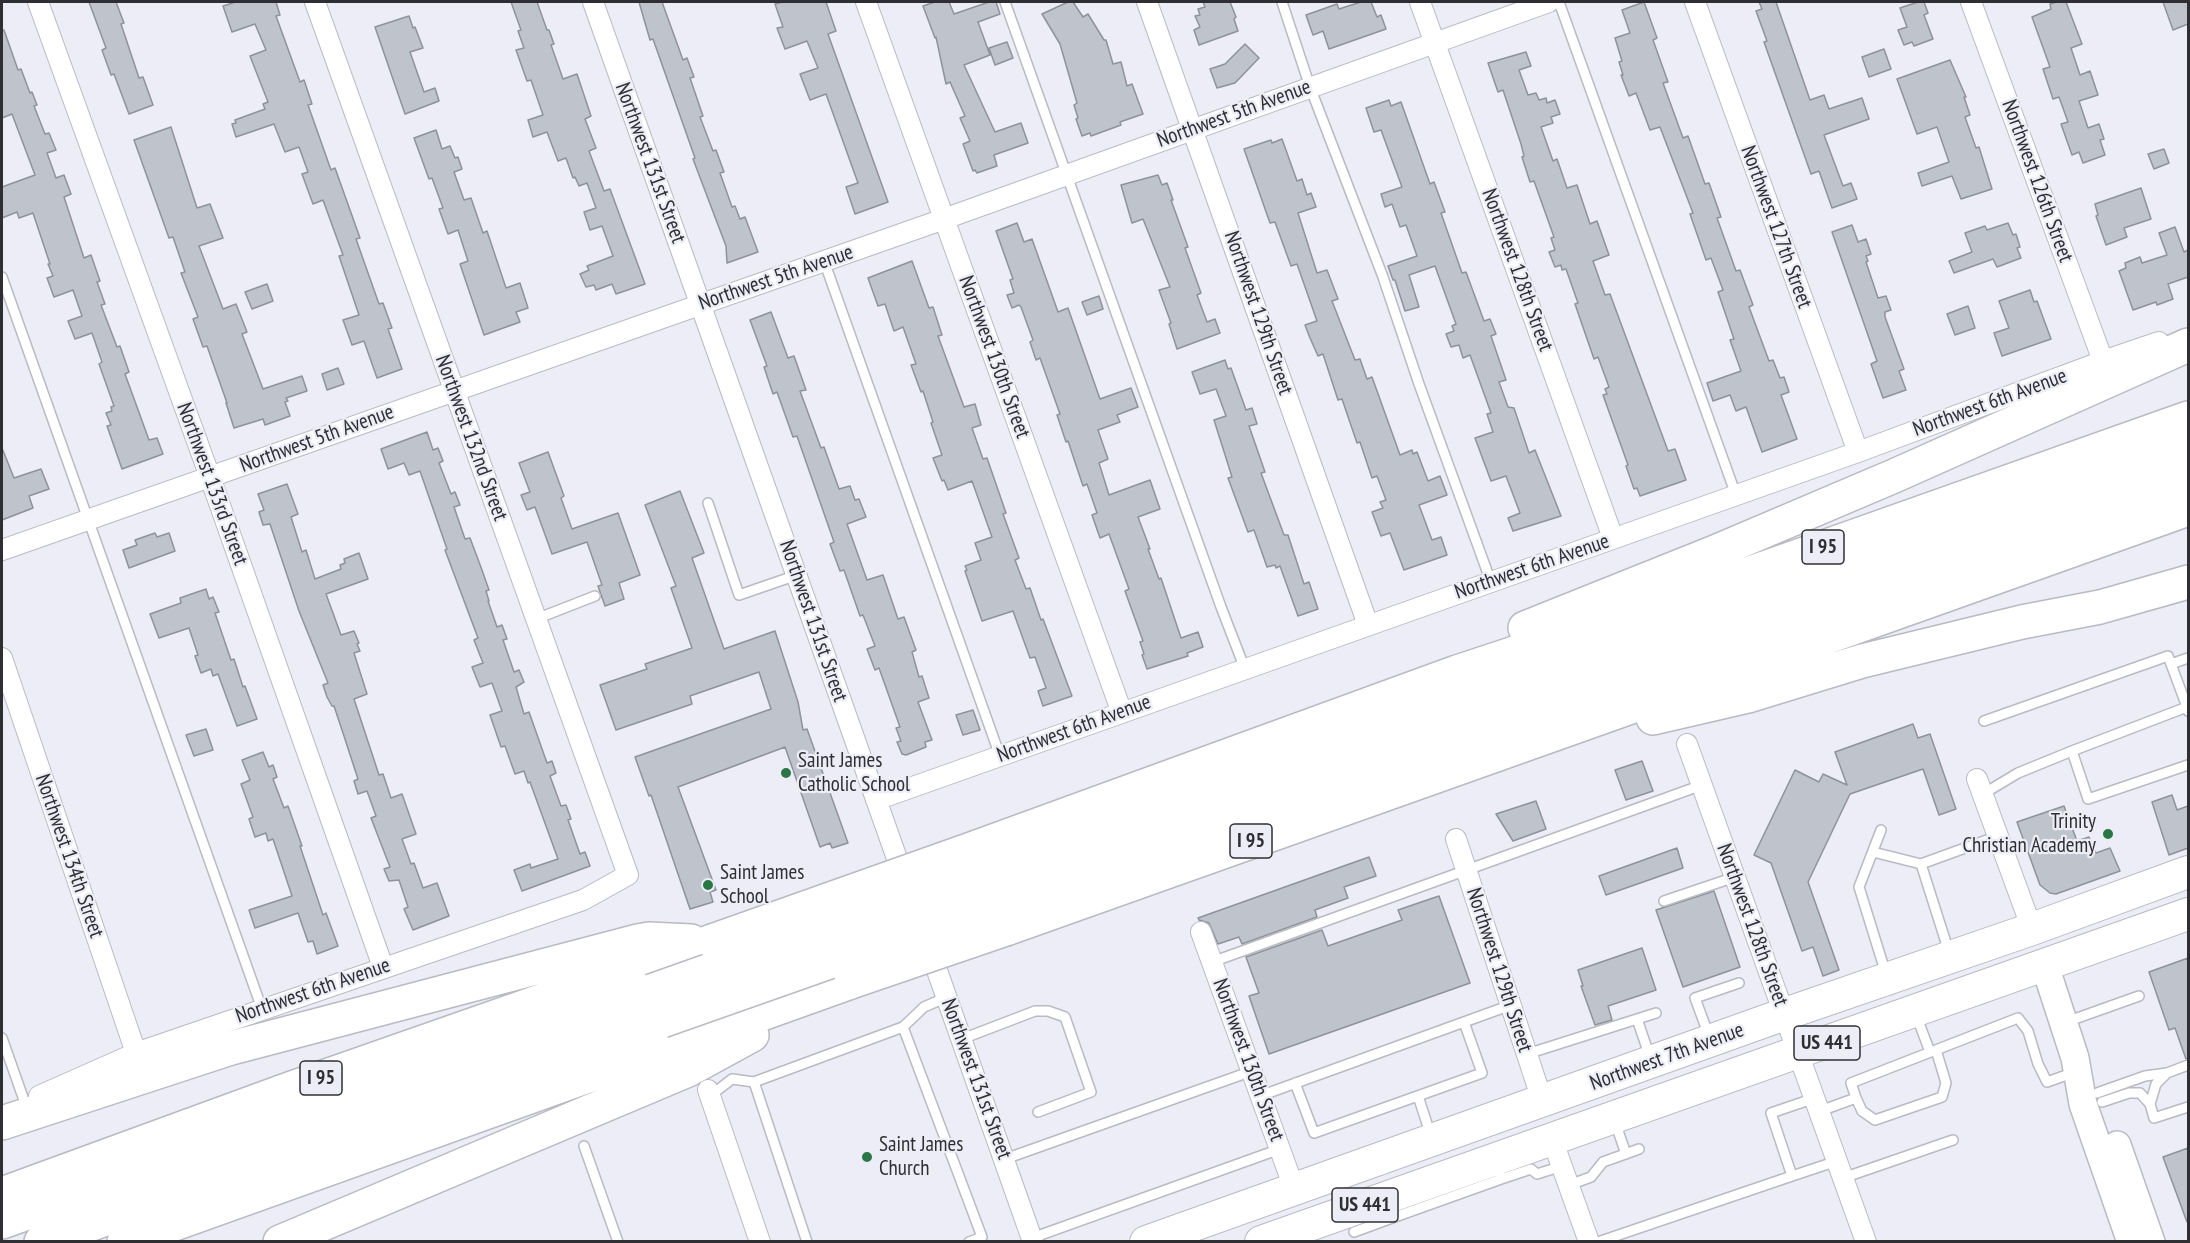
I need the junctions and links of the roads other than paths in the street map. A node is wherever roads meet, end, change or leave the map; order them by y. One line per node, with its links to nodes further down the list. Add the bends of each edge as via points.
1 (38, 2): 28 (street, Northwest 133rd Street)
2 (315, 2): 24 (street, Northwest 132nd Street)
3 (592, 2): 20 (street, Northwest 131st Street)
4 (866, 2): 17 (street, Northwest 130th Street)
5 (1005, 2): 16 (lane)
6 (1148, 2): 15 (street, Northwest 129th Street)
7 (1282, 2): 14 (lane)
8 (1420, 2): 13 (street, Northwest 128th Street)
9 (1549, 2): 13 (street, Northwest 5th Avenue)
10 (1559, 2): 30 (lane)
11 (1695, 2): 27 (street, Northwest 127th Street)
12 (1971, 2): 23 (street, Northwest 126th Street)
13 (1435, 42): 14 (street, Northwest 5th Avenue); 34 (street, Northwest 128th Street)
14 (1310, 87): 15 (street, Northwest 5th Avenue); 37 (lane, via 1383,277)
15 (1193, 129): 16 (street, Northwest 5th Avenue); 41 (street, Northwest 129th Street)
16 (1068, 174): 17 (street, Northwest 5th Avenue); 45 (lane)
17 (944, 219): 18 (street, Northwest 5th Avenue); 48 (street, Northwest 130th Street)
18 (824, 261): 20 (street, Northwest 5th Avenue); 53 (lane)
19 (2, 277): 33 (lane)
20 (701, 304): 24 (street, Northwest 5th Avenue); 36 (street, Northwest 131st Street)
21 (2188, 333): 23 (street, Northwest 6th Avenue)
22 (2188, 345): 46 (highway, via 1747,539 1502,637)
23 (2103, 361): 27 (street, Northwest 6th Avenue)
24 (454, 390): 28 (street, Northwest 5th Avenue); 40 (street, Northwest 132nd Street)
25 (2188, 418): 46 (highway, I 95, via 1671,601)
26 (2188, 447): 67 (highway)
27 (1858, 452): 30 (street, Northwest 6th Avenue)
28 (210, 477): 33 (street, Northwest 5th Avenue); 75 (street, Northwest 133rd Street)
29 (2188, 480): 67 (highway)
30 (1736, 495): 34 (street, Northwest 6th Avenue)
31 (708, 503): 36 (lane, via 739,595)
32 (2188, 509): 52 (highway, I 95)
33 (88, 519): 35 (street, Northwest 5th Avenue); 82 (lane)
34 (1613, 538): 37 (street, Northwest 6th Avenue)
35 (2, 550)
36 (797, 575): 57 (street, Northwest 131st Street)
37 (1491, 582): 41 (street, Northwest 6th Avenue)
38 (2188, 582): 52 (highway, via 2100,607 1862,661 1748,696)
39 (595, 596): 40 (lane)
40 (536, 619): 65 (street, Northwest 132nd Street)
41 (1368, 625): 45 (street, Northwest 6th Avenue)
42 (2, 658): 94 (street, Northwest 134th Street)
43 (2188, 658): 44 (lane)
44 (2171, 664): 47 (lane); 49 (lane, via 2168,656)
45 (1245, 669): 48 (street, Northwest 6th Avenue)
46 (1457, 672): 67 (highway, I 95)
47 (2188, 710): 51 (lane)
48 (1122, 712): 53 (street, Northwest 6th Avenue)
49 (1984, 721)
50 (1687, 744): 55 (street, Northwest 128th Street)
51 (2072, 751): 54 (lane, via 2088,799); 56 (lane)
52 (1496, 754): 67 (highway, I 95)
53 (1000, 756): 57 (street, Northwest 6th Avenue)
54 (2188, 765)
55 (1702, 785): 63 (lane); 66 (street, Northwest 128th Street)
56 (1980, 787): 59 (street)
57 (876, 800): 79 (street, Northwest 131st Street)
58 (1881, 830): 61 (lane)
59 (1998, 836): 62 (lane); 70 (street)
60 (1456, 839): 63 (street, Northwest 129th Street)
61 (1873, 852): 62 (lane); 76 (lane, via 1860,887)
62 (1921, 864): 72 (lane)
63 (1467, 872): 73 (lane); 80 (street, Northwest 129th Street)
64 (2188, 872): 70 (main road, Northwest 7th Avenue / US 441)
65 (628, 875): 75 (street, Northwest 6th Avenue, via 583,900)
66 (1735, 877): 68 (lane); 84 (street, Northwest 128th Street)
67 (992, 888): 89 (highway, bridge); 89 (highway, I 95, bridge, via 852,982); 89 (highway, I 95, bridge, via 712,942 649,939)
68 (1664, 901)
69 (2188, 914): 74 (main road, Northwest 7th Avenue / US 441)
70 (2032, 929): 72 (main road, Northwest 7th Avenue / US 441); 81 (main road, via 2016,950 2001,961 1942,983)
71 (1201, 932): 73 (street, Northwest 130th Street)
72 (1950, 957): 76 (main road, Northwest 7th Avenue / US 441)
73 (1212, 962): 100 (street, Northwest 130th Street)
74 (2045, 966): 81 (main road, Northwest 7th Avenue / US 441); 87 (street)
75 (383, 967): 82 (street, Northwest 6th Avenue)
76 (1887, 979): 84 (main road, Northwest 7th Avenue / US 441)
77 (1739, 983): 92 (lane, via 1695,998)
78 (2139, 996): 87 (lane)
79 (947, 997): 88 (lane, via 924,1007); 91 (street, Northwest 131st Street)
80 (1510, 1005): 86 (lane); 96 (street, Northwest 129th Street)
81 (1925, 1008): 93 (lane); 95 (main road, Northwest 7th Avenue / US 441)
82 (262, 1009): 94 (street, Northwest 6th Avenue)
83 (1656, 1013): 85 (lane)
84 (1785, 1014): 92 (main road, Northwest 7th Avenue / US 441); 95 (street, Northwest 128th Street)
85 (1637, 1019): 96 (lane); 97 (lane)
86 (1464, 1022): 103 (lane); 106 (lane, via 1482,1073)
87 (2064, 1023): 98 (street)
88 (903, 1027): 102 (lane); 142 (lane, via 982,1237)
89 (671, 1028): 102 (lane, via 732,1079); 114 (highway, via 231,1048); 130 (highway, I 95, via 292,1088); 132 (highway); 136 (highway); 137 (highway, I 95); 138 (highway); 140 (street)
90 (2, 1038): 114 (lane)
91 (962, 1039): 113 (lane, via 1035,1011 1065,1017 1091,1092); 123 (street, Northwest 131st Street)
92 (1711, 1041): 97 (main road, Northwest 7th Avenue / US 441)
93 (1933, 1051): 98 (lane, via 2018,1018 2028,1031 2047,1082); 108 (lane, via 1851,1083); 108 (lane, via 1946,1083 1942,1097 1875,1120 1862,1111)
94 (136, 1053): 114 (street, Northwest 6th Avenue)
95 (1799, 1053): 111 (street, Northwest 128th Street); 116 (main road, Northwest 7th Avenue / US 441)
96 (1527, 1054): 109 (street, Northwest 129th Street)
97 (1652, 1062): 104 (main road, Northwest 7th Avenue / US 441)
98 (2077, 1065): 107 (street); 148 (street, via 2083,1104)
99 (2188, 1065): 101 (lane)
100 (1252, 1071): 105 (street, Northwest 130th Street); 123 (lane)
101 (2167, 1073): 107 (lane, via 2145,1076); 110 (lane, via 2156,1084)
102 (754, 1082): 141 (lane)
103 (1295, 1083): 105 (lane); 106 (lane, via 1314,1133)
104 (1595, 1083): 109 (main road, Northwest 7th Avenue / US 441); 124 (main road, via 1566,1110 1555,1130)
105 (1260, 1096): 120 (street, Northwest 130th Street)
106 (1418, 1096): 117 (lane)
107 (2099, 1097): 110 (lane, via 2140,1093); 149 (street)
108 (1856, 1098): 111 (lane)
109 (1542, 1100): 117 (main road, Northwest 7th Avenue / US 441); 126 (main road)
110 (2150, 1104): 112 (lane, via 2154,1118)
111 (1817, 1105): 127 (street, Northwest 128th Street); 128 (lane, via 1771,1113)
112 (2188, 1107)
113 (1038, 1112)
114 (13, 1113): 115 (street, Northwest 6th Avenue)
115 (2, 1117)
116 (1614, 1118): 122 (lane); 124 (main road, Northwest 7th Avenue / US 441)
117 (1432, 1140): 125 (main road, Northwest 7th Avenue / US 441)
118 (1953, 1140): 127 (lane)
119 (584, 1146): 139 (lane)
120 (1280, 1149): 129 (street, Northwest 130th Street); 135 (lane)
121 (1639, 1149): 122 (lane)
122 (1626, 1154): 124 (lane, via 1603,1162 1591,1177)
123 (1005, 1159): 135 (street, Northwest 131st Street)
124 (1561, 1163): 126 (main road, Northwest 7th Avenue / US 441); 145 (street)
125 (1352, 1168): 129 (main road, Northwest 7th Avenue / US 441); 134 (main road, via 1314,1200 1307,1213)
126 (1498, 1169): 131 (main road, Northwest 7th Avenue / US 441)
127 (1840, 1169): 128 (lane); 147 (street, Northwest 128th Street)
128 (1792, 1176): 146 (lane)
129 (1294, 1188): 143 (main road, Northwest 7th Avenue / US 441)
130 (2, 1194)
131 (1388, 1208): 133 (lane); 134 (main road, Northwest 7th Avenue / US 441)
132 (2, 1222)
133 (1354, 1232)
134 (1310, 1233): 144 (main road, Northwest 7th Avenue / US 441)
135 (1032, 1240)
136 (42, 1242)
137 (124, 1242)
138 (280, 1242)
139 (618, 1242)
140 (760, 1242)
141 (807, 1242)
142 (969, 1242)
143 (1146, 1242)
144 (1261, 1242)
145 (1589, 1242)
146 (1599, 1242)
147 (1866, 1242)
148 (2131, 1242)
149 (2151, 1242)

